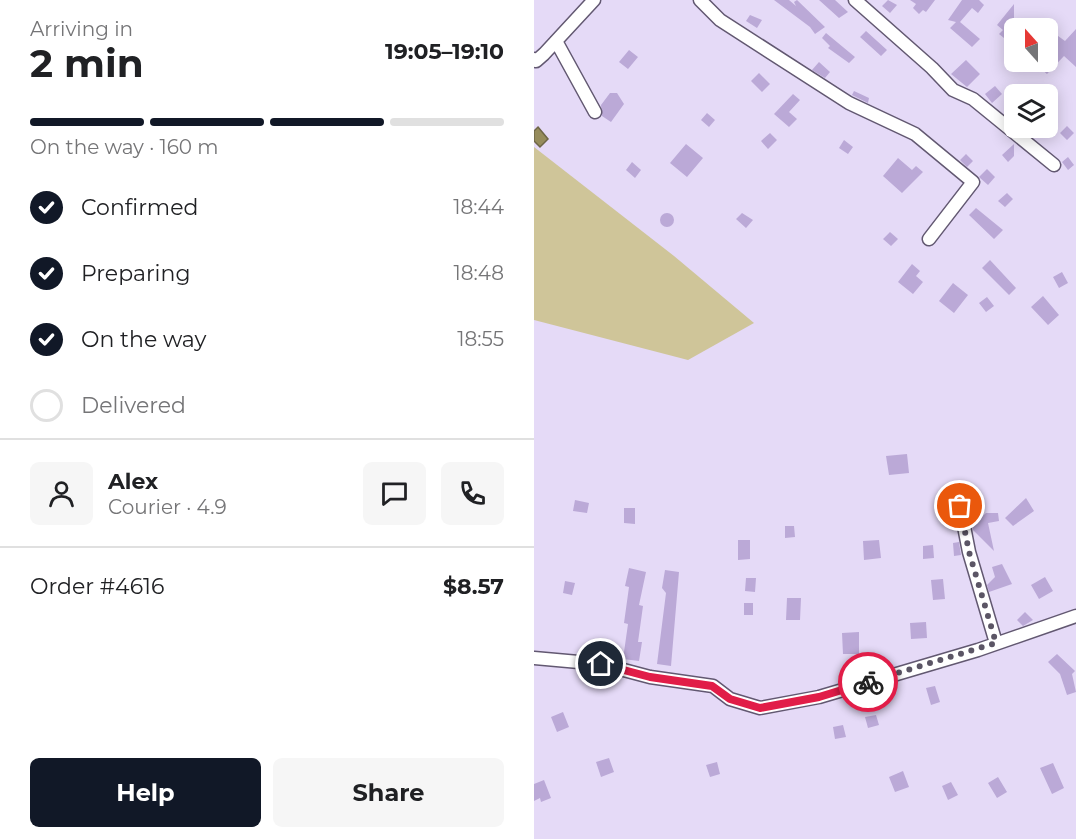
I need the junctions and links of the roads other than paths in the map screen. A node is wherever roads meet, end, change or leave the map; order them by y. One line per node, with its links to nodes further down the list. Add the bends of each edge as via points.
1 (594, 0): 4 (street)
2 (700, 0): 8 (street, via 720,20 849,103 915,134 973,182)
3 (855, 0): 7 (street, via 953,90 973,99)
4 (556, 41): 5 (street); 6 (street)
5 (534, 59)
6 (595, 112)
7 (1054, 165)
8 (929, 238)
9 (960, 506): 11 (street)
10 (1076, 616): 11 (street)
11 (996, 643): 12 (street, via 819,697 760,708 730,699 712,686 650,677 601,664)
12 (534, 658)

